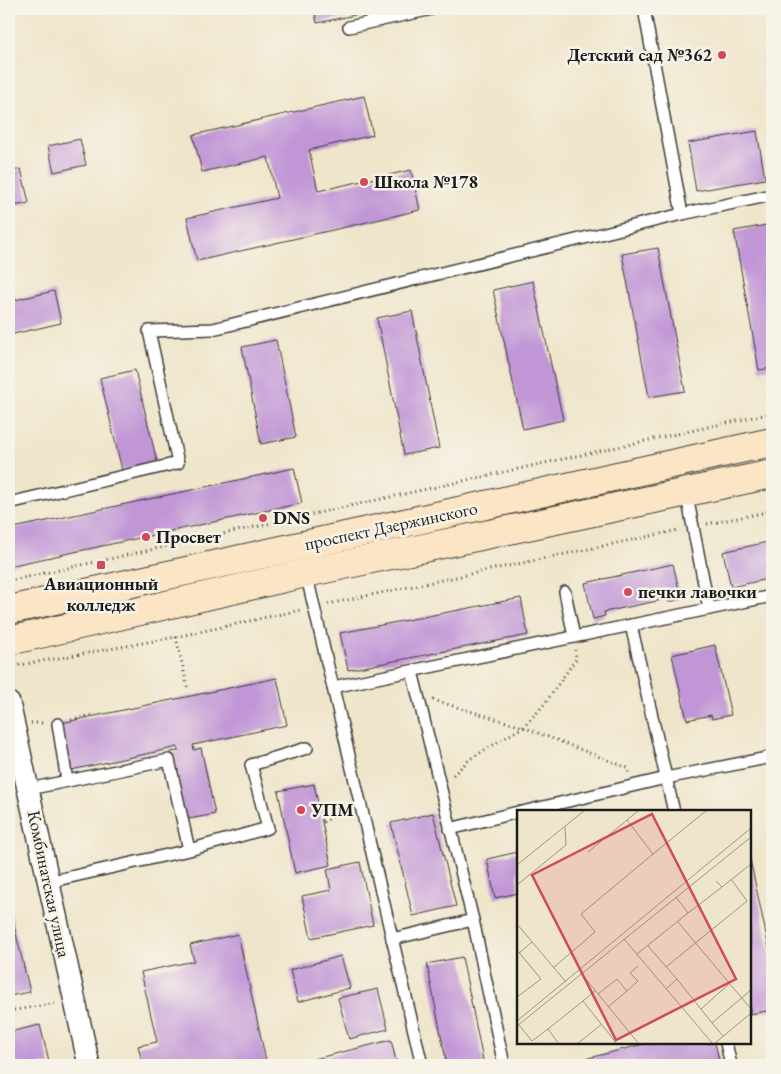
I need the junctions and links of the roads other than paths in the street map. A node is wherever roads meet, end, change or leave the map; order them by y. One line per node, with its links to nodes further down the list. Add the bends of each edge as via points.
1 (432, 9): 3 (lane)
2 (644, 9): 5 (lane)
3 (349, 27)
4 (772, 195): 5 (lane)
5 (682, 214): 9 (lane, via 213,329 150,331 178,464)
6 (772, 442): 14 (main road, проспект Дзержинского)
7 (772, 474): 8 (main road, проспект Дзержинского)
8 (686, 491): 10 (main road, проспект Дзержинского); 13 (lane)
9 (9, 503)
10 (306, 573): 17 (main road, проспект Дзержинского); 19 (lane)
11 (565, 592): 16 (lane)
12 (772, 596): 13 (lane)
13 (709, 609): 15 (lane)
14 (9, 610)
15 (632, 625): 16 (lane); 25 (lane)
16 (574, 637): 18 (lane)
17 (9, 641)
18 (412, 670): 19 (lane); 31 (lane)
19 (333, 687): 35 (lane)
20 (9, 702): 24 (street, Комбинатская улица)
21 (58, 724): 26 (lane)
22 (307, 748): 32 (lane, via 251,764 268,828)
23 (772, 757): 25 (lane)
24 (16, 766): 27 (street, Комбинатская улица)
25 (666, 778): 28 (lane); 29 (lane)
26 (67, 781): 27 (lane); 32 (lane, via 168,760)
27 (29, 789): 33 (street, Комбинатская улица)
28 (531, 810)
29 (674, 810)
30 (517, 812): 31 (lane)
31 (450, 828): 34 (lane)
32 (189, 850): 33 (lane)
33 (48, 882): 37 (street, Комбинатская улица)
34 (473, 920): 35 (lane); 39 (lane)
35 (392, 939): 38 (lane)
36 (726, 1044): 40 (lane)
37 (89, 1065)
38 (422, 1065)
39 (504, 1065)
40 (730, 1065)

